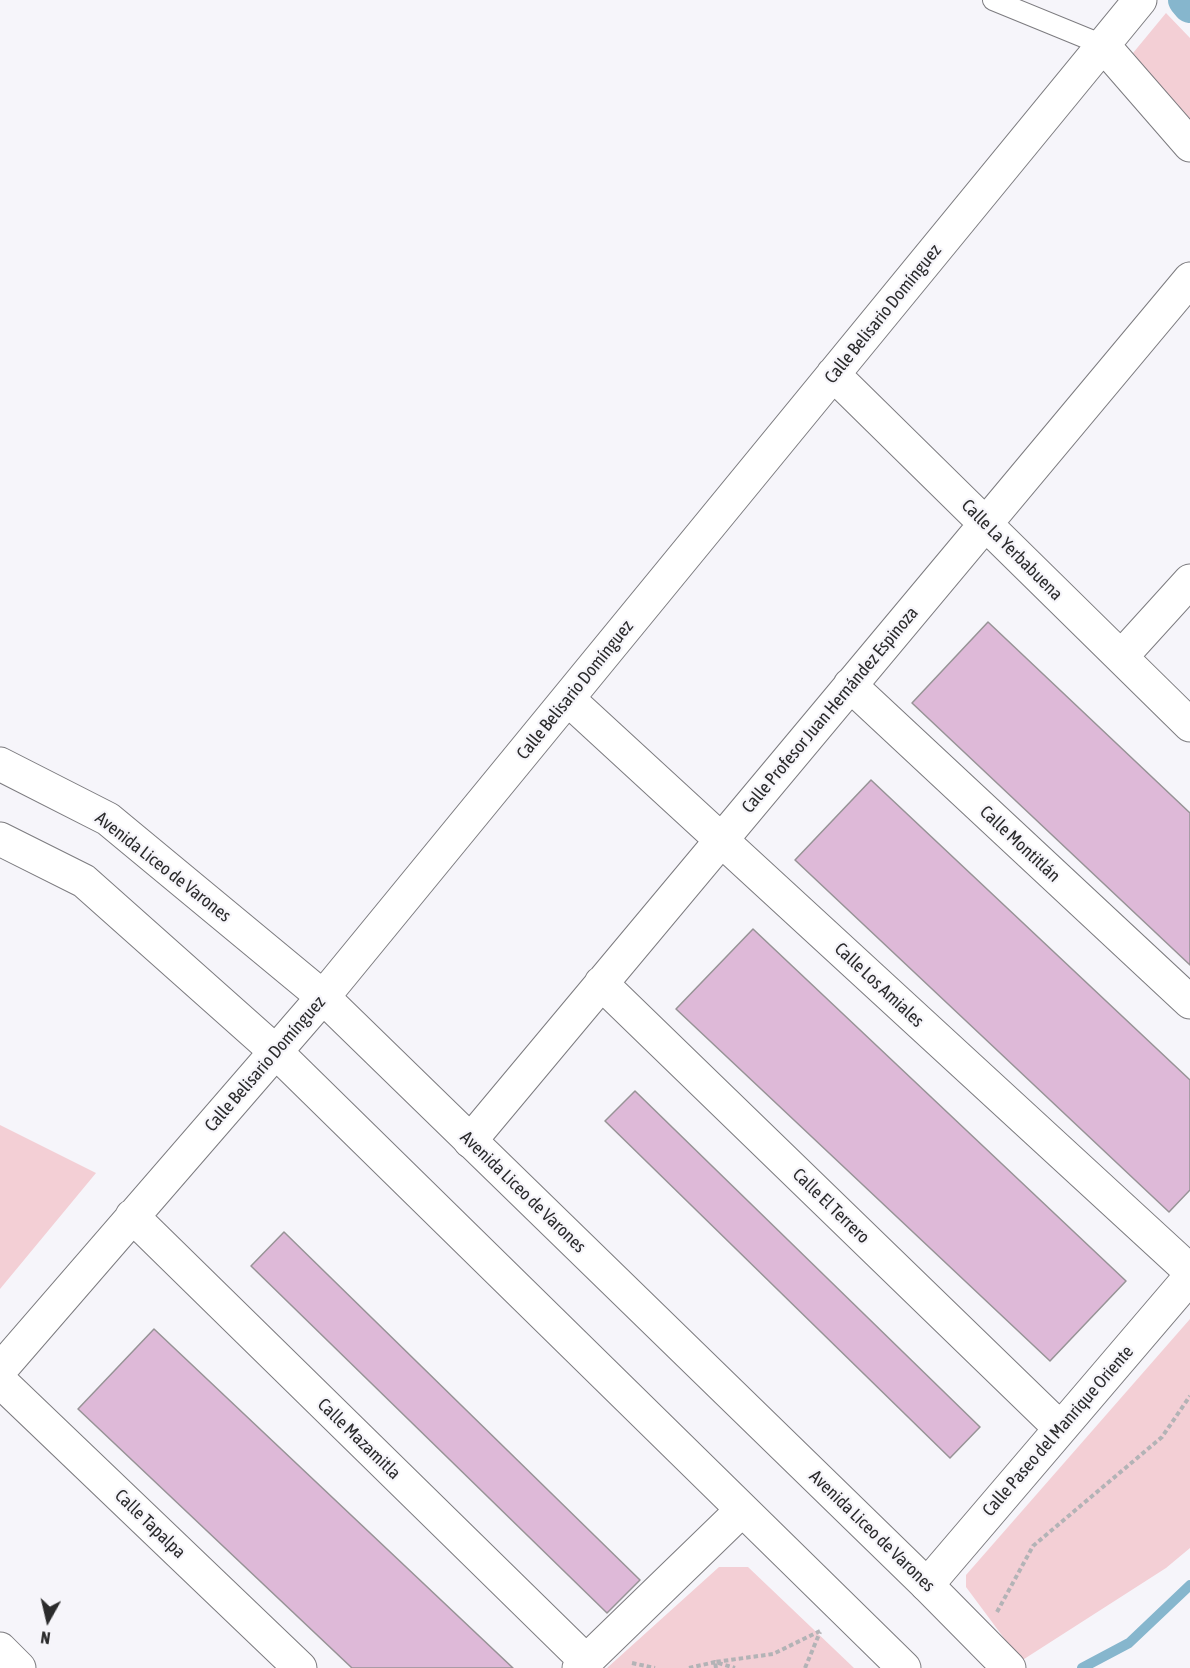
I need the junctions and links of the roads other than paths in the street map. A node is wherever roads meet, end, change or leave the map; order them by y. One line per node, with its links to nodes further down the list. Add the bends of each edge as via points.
1 (993, 0): 3 (lane)
2 (1139, 1): 3 (street, Calle Belisario Domínguez)
3 (1103, 45): 4 (street); 6 (street, Calle Belisario Domínguez)
4 (1190, 145)
5 (1190, 279): 7 (street, Calle Profesor Juan Hernández Espinoza)
6 (833, 374): 7 (street, Calle La Yerbabuena); 11 (street, Calle Belisario Domínguez)
7 (985, 524): 9 (street, Calle La Yerbabuena); 10 (street, Calle Profesor Juan Hernández Espinoza)
8 (1190, 581): 9 (street)
9 (1121, 657): 12 (street, Calle La Yerbabuena)
10 (850, 685): 15 (street, Calle Profesor Juan Hernández Espinoza); 18 (street, Calle Montitlán)
11 (568, 699): 15 (street, Calle Los Amiales); 17 (street, Calle Belisario Domínguez)
12 (1190, 725)
13 (0, 764): 17 (street, Avenida Liceo de Varones, via 108,819)
14 (0, 839): 19 (street, via 84,881)
15 (721, 840): 16 (street, Calle Profesor Juan Hernández Espinoza); 22 (street, Calle Los Amiales)
16 (601, 983): 20 (street, Calle Profesor Juan Hernández Espinoza); 26 (street, Calle El Terrero)
17 (323, 997): 19 (street, Calle Belisario Domínguez); 20 (street, Avenida Liceo de Varones)
18 (1190, 1002)
19 (275, 1052): 21 (street, Calle Belisario Domínguez); 27 (street)
20 (470, 1141): 28 (street, Avenida Liceo de Varones)
21 (132, 1216): 24 (street, Calle Belisario Domínguez); 31 (street, Calle Mazamitla)
22 (1190, 1271)
23 (1190, 1277): 26 (street, Calle Paseo del Manrique Oriente)
24 (0, 1370)
25 (0, 1381): 33 (street, Calle Tapalpa)
26 (1060, 1428): 28 (street, Calle Paseo del Manrique Oriente)
27 (742, 1510): 31 (street); 34 (street)
28 (927, 1584): 30 (street, Avenida Liceo de Varones)
29 (0, 1649): 32 (street)
30 (1003, 1662)
31 (582, 1665)
32 (19, 1668)
33 (300, 1668)
34 (904, 1668)

